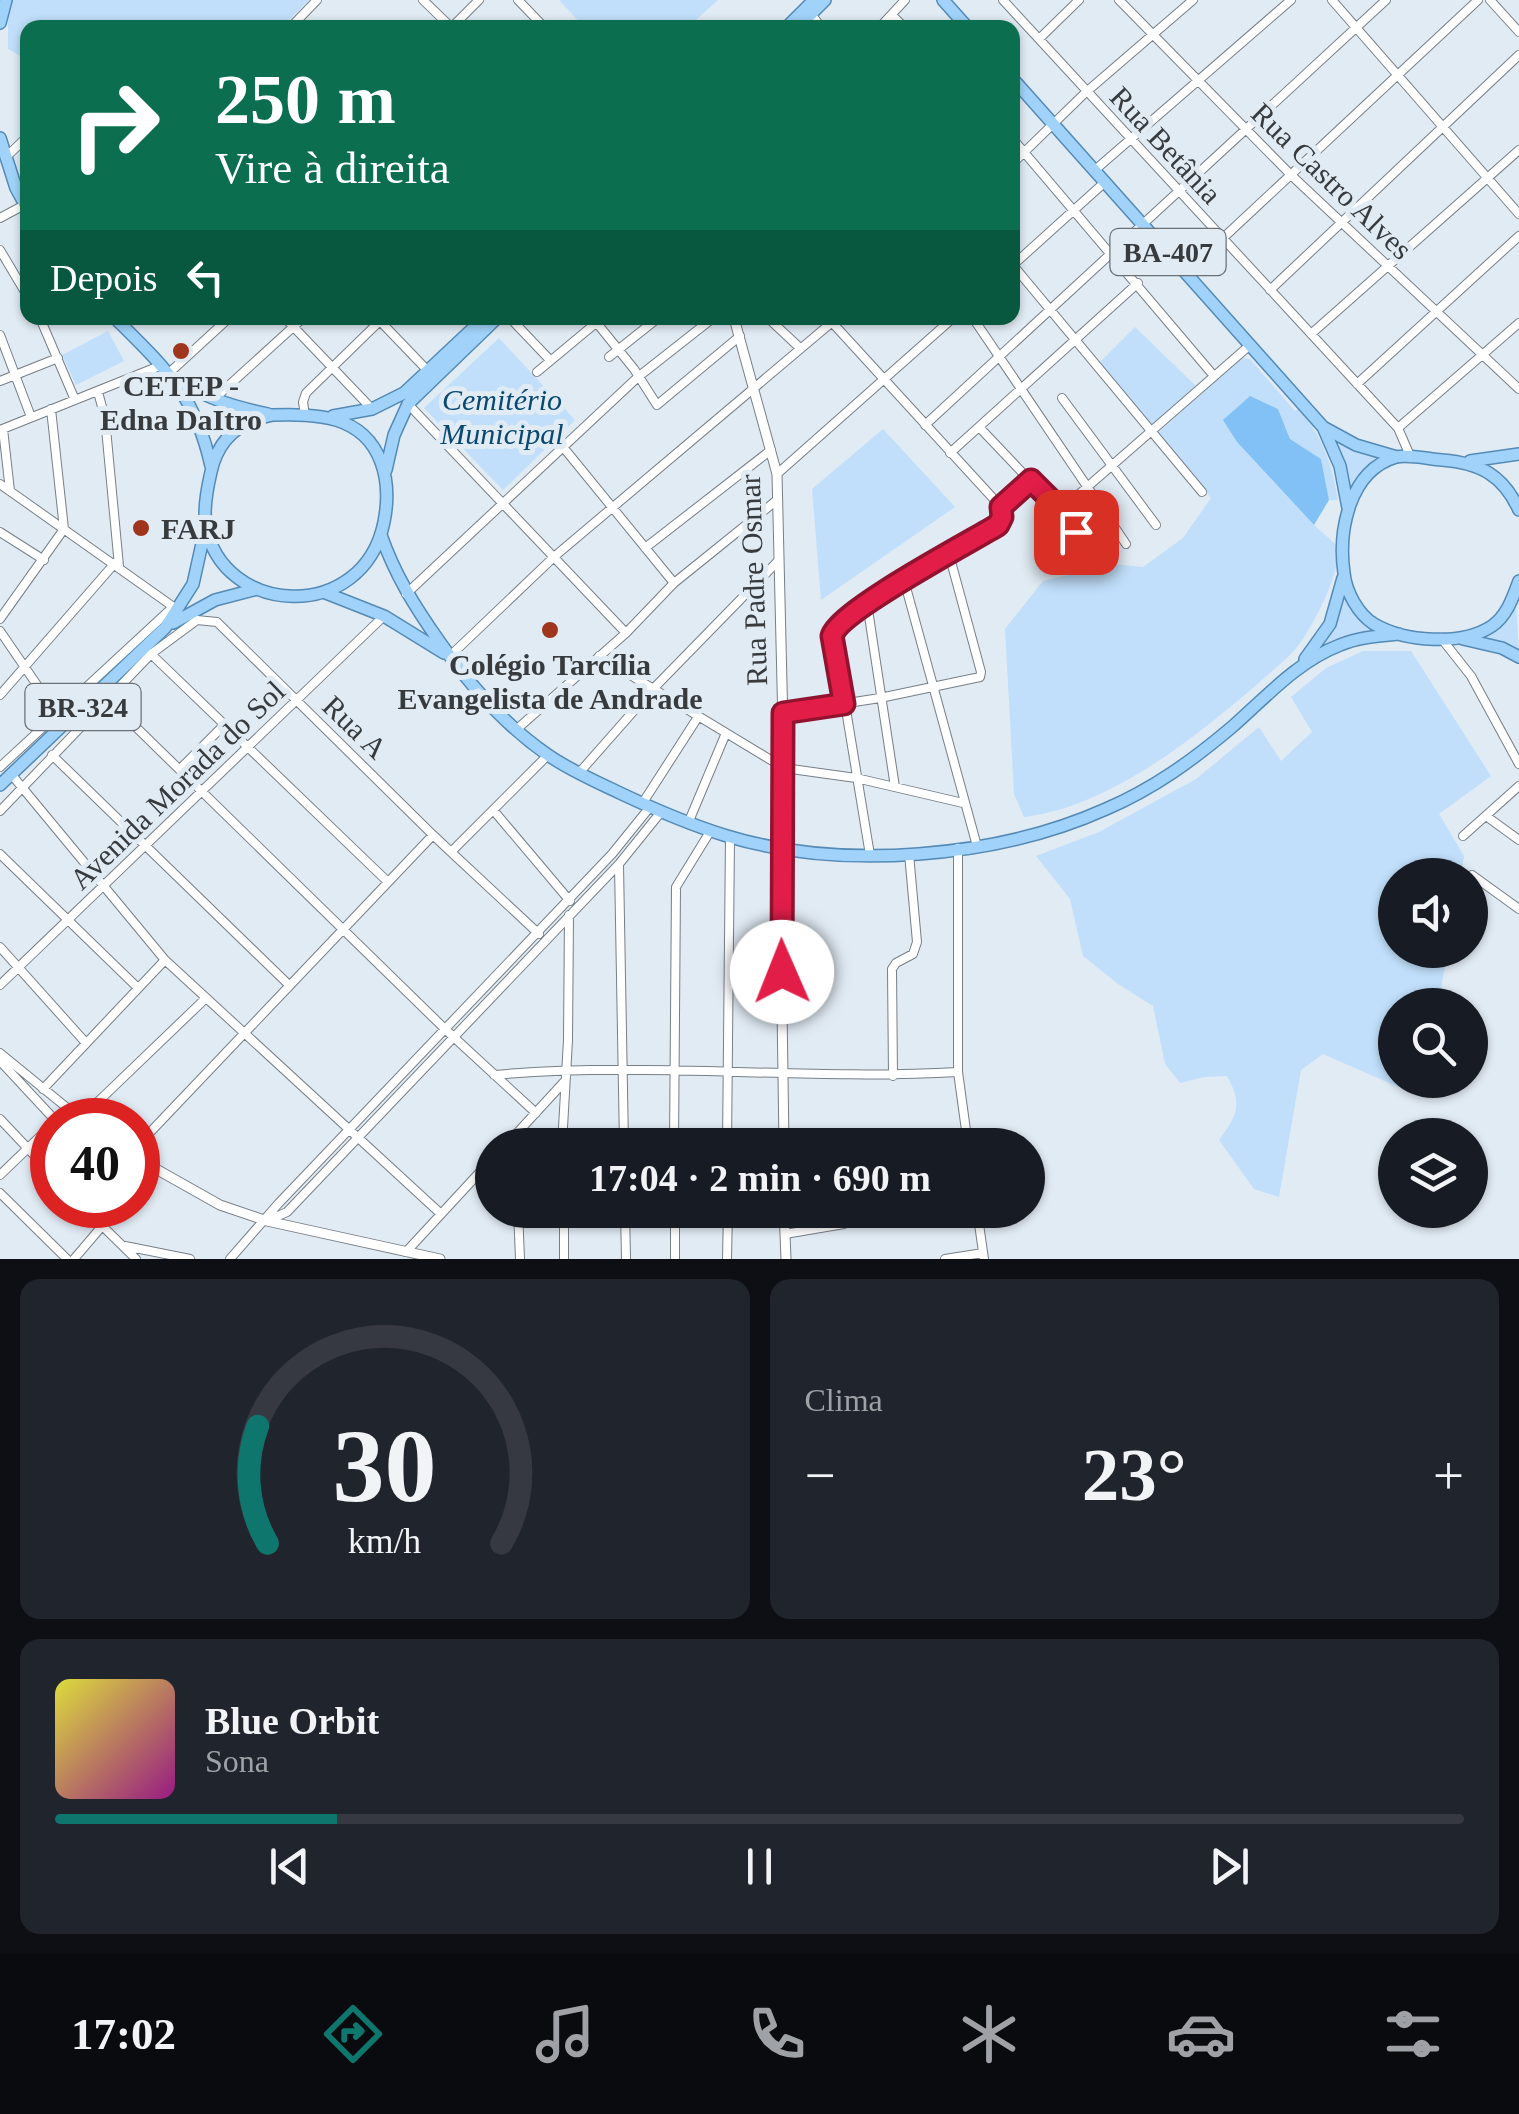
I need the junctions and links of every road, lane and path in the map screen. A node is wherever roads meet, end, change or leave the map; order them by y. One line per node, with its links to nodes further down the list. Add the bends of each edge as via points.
1 (6, 0): 29 (main road)
2 (317, 0): 20 (street)
3 (423, 0): 21 (street)
4 (479, 0): 22 (street)
5 (518, 0): 23 (street)
6 (814, 0): 24 (main road)
7 (825, 0): 18 (main road)
8 (905, 0): 19 (street)
9 (1003, 0): 33 (street, Rua Betânia)
10 (1078, 0): 33 (street)
11 (1119, 0): 32 (street, Rua Castro Alves)
12 (1193, 0): 32 (street)
13 (1290, 0): 36 (street)
14 (1332, 0): 30 (street)
15 (1386, 0): 30 (street)
16 (1478, 0): 35 (street)
17 (1490, 0): 31 (street)
18 (811, 14): 25 (main road); 26 (street)
19 (892, 15): 27 (street); 28 (street)
20 (298, 20)
21 (444, 20)
22 (458, 20)
23 (534, 20)
24 (794, 20)
25 (805, 20)
26 (816, 20)
27 (887, 20)
28 (897, 20)
29 (0, 24)
30 (1356, 28): 35 (street); 41 (street)
31 (1519, 32)
32 (1152, 37): 36 (street, Rua Castro Alves); 38 (street)
33 (1039, 39): 38 (street, Rua Betânia)
34 (1519, 55): 40 (street)
35 (1398, 76): 40 (street); 51 (street)
36 (1197, 79): 41 (street, Rua Castro Alves); 43 (street)
37 (1020, 87): 39 (main road, BA-407)
38 (1085, 93): 39 (street); 43 (street, Rua Betânia)
39 (1055, 124): 47 (street); 50 (main road, BA-407)
40 (1443, 127): 52 (street); 58 (street)
41 (1246, 130): 51 (street, Rua Castro Alves); 54 (street)
42 (0, 138): 48 (main road)
43 (1130, 139): 50 (street); 54 (street, Rua Betânia)
44 (20, 144): 48 (street)
45 (1020, 147): 47 (street)
46 (1519, 150): 52 (street)
47 (1026, 153): 49 (street); 56 (street)
48 (5, 158): 55 (main road)
49 (1020, 158)
50 (1094, 170): 53 (main road, BA-407)
51 (1291, 176): 58 (street, Rua Castro Alves); 61 (street)
52 (1488, 178): 57 (street); 65 (street)
53 (1106, 182): 56 (street); 59 (main road, BA-407)
54 (1178, 190): 59 (street); 61 (street, Rua Betânia)
55 (20, 191)
56 (1074, 209): 63 (street); 64 (street)
57 (1519, 214)
58 (1340, 222): 65 (street, Rua Castro Alves); 69 (street)
59 (1143, 224): 63 (street); 96 (main road, BA-407)
60 (1519, 236): 71 (street)
61 (1222, 239): 69 (street, Rua Betânia)
62 (0, 250): 68 (street)
63 (1111, 252): 67 (street); 70 (street)
64 (1020, 259)
65 (1387, 266): 71 (street, Rua Castro Alves); 92 (street)
66 (1020, 274): 70 (street)
67 (1138, 283): 95 (street); 109 (street)
68 (20, 284)
69 (1270, 290): 92 (street, Rua Betânia)
70 (1050, 310): 95 (street); 100 (street)
71 (1435, 312): 101 (street, Rua Castro Alves); 113 (street)
72 (1519, 323): 101 (street)
73 (43, 325): 102 (street)
74 (122, 325): 105 (main road)
75 (220, 325): 105 (street)
76 (374, 325): 104 (street)
77 (386, 325): 106 (street)
78 (470, 325): 106 (main road)
79 (490, 325): 121 (main road)
80 (517, 325): 103 (street)
81 (593, 325): 103 (street)
82 (602, 325): 97 (street)
83 (649, 325): 97 (street)
84 (704, 325): 110 (street)
85 (736, 325): 93 (street, Rua Padre Osmar)
86 (775, 325): 98 (street)
87 (825, 325): 98 (street)
88 (837, 325): 111 (street)
89 (945, 325): 111 (street)
90 (979, 325): 100 (street)
91 (294, 326): 104 (street); 120 (street)
92 (1310, 334): 113 (street, Rua Betânia)
93 (740, 336): 110 (street, via 661,404 654,404); 114 (street, Rua Padre Osmar)
94 (1, 337): 108 (street)
95 (1075, 340): 115 (street); 133 (street)
96 (1250, 345): 109 (street); 130 (main road, BA-407)
97 (618, 348): 99 (street); 110 (street)
98 (800, 348): 114 (street)
99 (608, 356)
100 (999, 356): 115 (street); 128 (street)
101 (1482, 356): 116 (street, Rua Castro Alves); 131 (street)
102 (58, 358): 108 (street); 119 (street)
103 (550, 360): 107 (street)
104 (332, 367): 123 (street); 125 (street, via 304,396)
105 (166, 369): 117 (street); 120 (main road); 141 (main road, via 200,423)
106 (428, 371): 123 (main road)
107 (536, 372)
108 (16, 374): 112 (street); 127 (street)
109 (1214, 376): 133 (street)
110 (638, 377): 134 (street)
111 (882, 380): 128 (street); 143 (street)
112 (0, 381)
113 (1357, 384): 131 (street, Rua Betânia)
114 (754, 385): 135 (street, Rua Padre Osmar); 154 (street)
115 (1022, 389): 129 (street); 146 (street)
116 (1519, 389)
117 (98, 392): 119 (street); 168 (street)
118 (1062, 398): 140 (street)
119 (76, 400): 122 (street)
120 (214, 400): 124 (main road)
121 (408, 404): 142 (main road); 150 (street)
122 (52, 409): 127 (street); 158 (street)
123 (372, 409): 126 (main road)
124 (272, 415): 125 (main road); 141 (main road, via 230,434)
125 (305, 415): 126 (main road)
126 (329, 416): 142 (main road, via 362,432)
127 (32, 417): 132 (street)
128 (924, 426): 136 (street)
129 (979, 427): 136 (street); 144 (street)
130 (1323, 427): 138 (main road, BA-407, via 1356,445); 153 (main road, BA-407)
131 (1398, 428): 138 (street, Rua Betânia)
132 (2, 430): 147 (street)
133 (1152, 432): 140 (street); 148 (street)
134 (563, 448): 150 (street); 154 (street)
135 (771, 450): 143 (street, Rua Padre Osmar); 162 (street)
136 (950, 453): 151 (street)
137 (1519, 454): 139 (main road)
138 (1404, 457): 139 (main road); 153 (main road, via 1366,476)
139 (1466, 462): 155 (main road, via 1499,478)
140 (1112, 466): 146 (street); 157 (street)
141 (211, 469): 156 (main road)
142 (385, 474): 160 (main road)
143 (777, 474): 149 (street, Rua Padre Osmar)
144 (1031, 480): 151 (street); 152 (street)
145 (0, 484): 147 (street)
146 (1087, 487): 152 (street); 161 (street)
147 (10, 491): 158 (street)
148 (1202, 492)
149 (778, 500): 167 (street, Rua Padre Osmar); 172 (street)
150 (503, 504): 165 (street); 175 (street)
151 (1001, 507): 163 (street, via 998,525)
152 (1058, 508): 164 (street)
153 (1348, 508): 169 (main road)
154 (612, 509): 162 (street); 165 (street)
155 (1519, 510)
156 (206, 524): 173 (main road, via 221,558); 177 (main road, via 198,569)
157 (1156, 525)
158 (64, 529): 166 (street); 168 (street)
159 (0, 532): 166 (street)
160 (382, 535): 174 (main road, via 362,571); 175 (main road)
161 (1126, 544)
162 (646, 548): 172 (street)
163 (949, 554): 170 (street); 192 (street, via 981,672 976,679)
164 (1093, 555)
165 (554, 556): 182 (street); 187 (street)
166 (44, 560): 179 (street)
167 (779, 560): 193 (street); 199 (street, Rua Padre Osmar)
168 (117, 565): 177 (street); 190 (street)
169 (1344, 574): 183 (main road, via 1364,616); 191 (main road, via 1325,634)
170 (904, 580): 176 (street); 192 (street)
171 (1519, 580): 185 (main road, via 1497,621)
172 (674, 583): 182 (street)
173 (256, 589): 174 (main road, via 278,596); 180 (main road, via 216,600)
174 (324, 592): 178 (main road)
175 (406, 594): 187 (main road)
176 (868, 603): 196 (street); 198 (street, via 832,633)
177 (176, 609): 180 (main road); 201 (street)
178 (384, 616): 187 (main road); 197 (street, Avenida Morada do Sol)
179 (0, 618)
180 (166, 628): 186 (main road, BR-324)
181 (0, 631): 190 (street)
182 (626, 633): 188 (street)
183 (1399, 634): 184 (main road); 191 (main road, via 1344,643)
184 (1441, 638): 185 (main road); 209 (street, via 1471,676)
185 (1459, 638): 189 (main road)
186 (147, 651): 195 (main road, BR-324); 197 (street, Rua A, via 197,620 212,620); 202 (street)
187 (450, 656): 203 (main road)
188 (599, 656): 193 (street); 203 (street)
189 (1519, 657)
190 (25, 669): 194 (street); 201 (street)
191 (1289, 677): 233 (main road, via 1162,781 1104,810)
192 (932, 688): 196 (street); 220 (street)
193 (653, 689): 200 (street); 213 (street)
194 (0, 695)
195 (104, 696): 201 (main road, BR-324); 207 (street); 210 (street)
196 (880, 698): 198 (street); 216 (street)
197 (297, 701): 206 (street, Avenida Morada do Sol); 227 (street, Rua A)
198 (844, 704): 199 (street); 214 (street)
199 (783, 713): 211 (street, Rua Padre Osmar)
200 (698, 718): 204 (street); 221 (street)
201 (61, 720): 205 (main road, BR-324); 212 (street)
202 (225, 724): 206 (street); 210 (street)
203 (517, 729): 208 (main road)
204 (726, 733): 211 (street); 225 (street)
205 (42, 745): 207 (street); 212 (main road, BR-324)
206 (248, 747): 219 (street, Avenida Morada do Sol); 241 (street)
207 (52, 755): 218 (street); 231 (street)
208 (548, 755): 213 (main road); 223 (street)
209 (1519, 764)
210 (180, 768): 219 (street)
211 (784, 768): 214 (street); 232 (street, Rua Padre Osmar)
212 (5, 770): 215 (main road, BR-324); 218 (street)
213 (579, 773): 221 (main road)
214 (856, 778): 216 (street); 239 (street)
215 (0, 786)
216 (895, 787): 220 (street)
217 (1519, 787): 224 (street)
218 (23, 788): 222 (street); 243 (street)
219 (203, 791): 231 (street, Avenida Morada do Sol); 248 (street)
220 (963, 803): 233 (street)
221 (651, 808): 225 (main road); 237 (street); 240 (street)
222 (0, 810)
223 (494, 811): 235 (street); 244 (street)
224 (1486, 816): 228 (street); 230 (street)
225 (688, 822): 226 (main road)
226 (711, 830): 229 (main road); 264 (street, via 676,888)
227 (433, 834): 235 (street, Rua A); 241 (street)
228 (1463, 836)
229 (730, 837): 232 (main road); 265 (street)
230 (1519, 840)
231 (146, 846): 243 (street, Avenida Morada do Sol); 253 (street)
232 (782, 846): 239 (main road); 266 (street, Rua Padre Osmar)
233 (977, 846): 234 (main road)
234 (958, 848): 238 (main road); 267 (street)
235 (451, 852): 249 (street, Rua A)
236 (0, 854): 247 (street)
237 (612, 854): 240 (street); 244 (street)
238 (909, 854): 239 (main road); 269 (street, via 916,942 913,954 892,970)
239 (870, 855)
240 (619, 864): 246 (street); 263 (street)
241 (388, 882): 248 (street)
242 (1488, 886): 245 (street)
243 (103, 888): 247 (street, Avenida Morada do Sol); 251 (street)
244 (570, 900): 246 (street); 249 (street)
245 (1519, 908)
246 (569, 914): 249 (street); 262 (street)
247 (69, 920): 252 (street, Avenida Morada do Sol); 255 (street)
248 (344, 930): 253 (street); 258 (street)
249 (542, 936): 258 (street)
250 (0, 947): 252 (street)
251 (165, 960): 255 (street); 256 (street)
252 (19, 968): 254 (street, Avenida Morada do Sol); 259 (street)
253 (288, 984): 257 (street)
254 (0, 985)
255 (138, 988): 259 (street)
256 (206, 998): 257 (street); 274 (street)
257 (244, 1032): 277 (street); 285 (street)
258 (450, 1034): 268 (street); 285 (street); 286 (street)
259 (86, 1043): 271 (street)
260 (0, 1053): 271 (street)
261 (0, 1061): 272 (street)
262 (566, 1068): 263 (street); 268 (street); 270 (street)
263 (622, 1068): 264 (street); 280 (street)
264 (673, 1070): 265 (street); 281 (street)
265 (726, 1070): 266 (street); 282 (street)
266 (784, 1072): 269 (street); 283 (street, Rua Padre Osmar)
267 (958, 1072): 269 (street); 284 (street)
268 (494, 1075): 275 (street)
269 (894, 1076)
270 (565, 1081): 275 (street); 279 (street)
271 (43, 1089): 273 (street)
272 (33, 1098)
273 (54, 1098)
274 (103, 1098)
275 (536, 1112): 278 (street)
276 (0, 1119): 287 (street)
277 (160, 1121)
278 (521, 1128)
279 (563, 1128)
280 (624, 1128)
281 (674, 1128)
282 (727, 1128)
283 (784, 1128)
284 (966, 1128)
285 (352, 1129): 286 (street); 293 (street)
286 (360, 1137): 292 (street); 293 (street, via 287,1212)
287 (29, 1148): 289 (street)
288 (160, 1171): 293 (street, via 220,1205)
289 (0, 1175)
290 (475, 1177): 292 (street)
291 (0, 1193): 307 (street)
292 (441, 1214): 305 (street)
293 (267, 1221): 305 (street); 310 (street)
294 (102, 1228): 304 (street); 307 (street)
295 (519, 1228): 312 (street)
296 (564, 1228): 313 (street)
297 (625, 1228): 314 (street)
298 (674, 1228): 315 (street)
299 (728, 1228): 316 (street)
300 (785, 1228): 303 (street)
301 (820, 1228): 303 (street)
302 (980, 1228): 306 (street)
303 (785, 1234): 317 (street)
304 (120, 1245): 308 (street); 309 (street)
305 (412, 1255): 311 (street)
306 (984, 1256): 318 (street)
307 (70, 1259)
308 (136, 1259)
309 (190, 1259)
310 (230, 1259)
311 (440, 1259)
312 (520, 1259)
313 (564, 1259)
314 (626, 1259)
315 (675, 1259)
316 (727, 1259)
317 (786, 1259)
318 (944, 1259)

